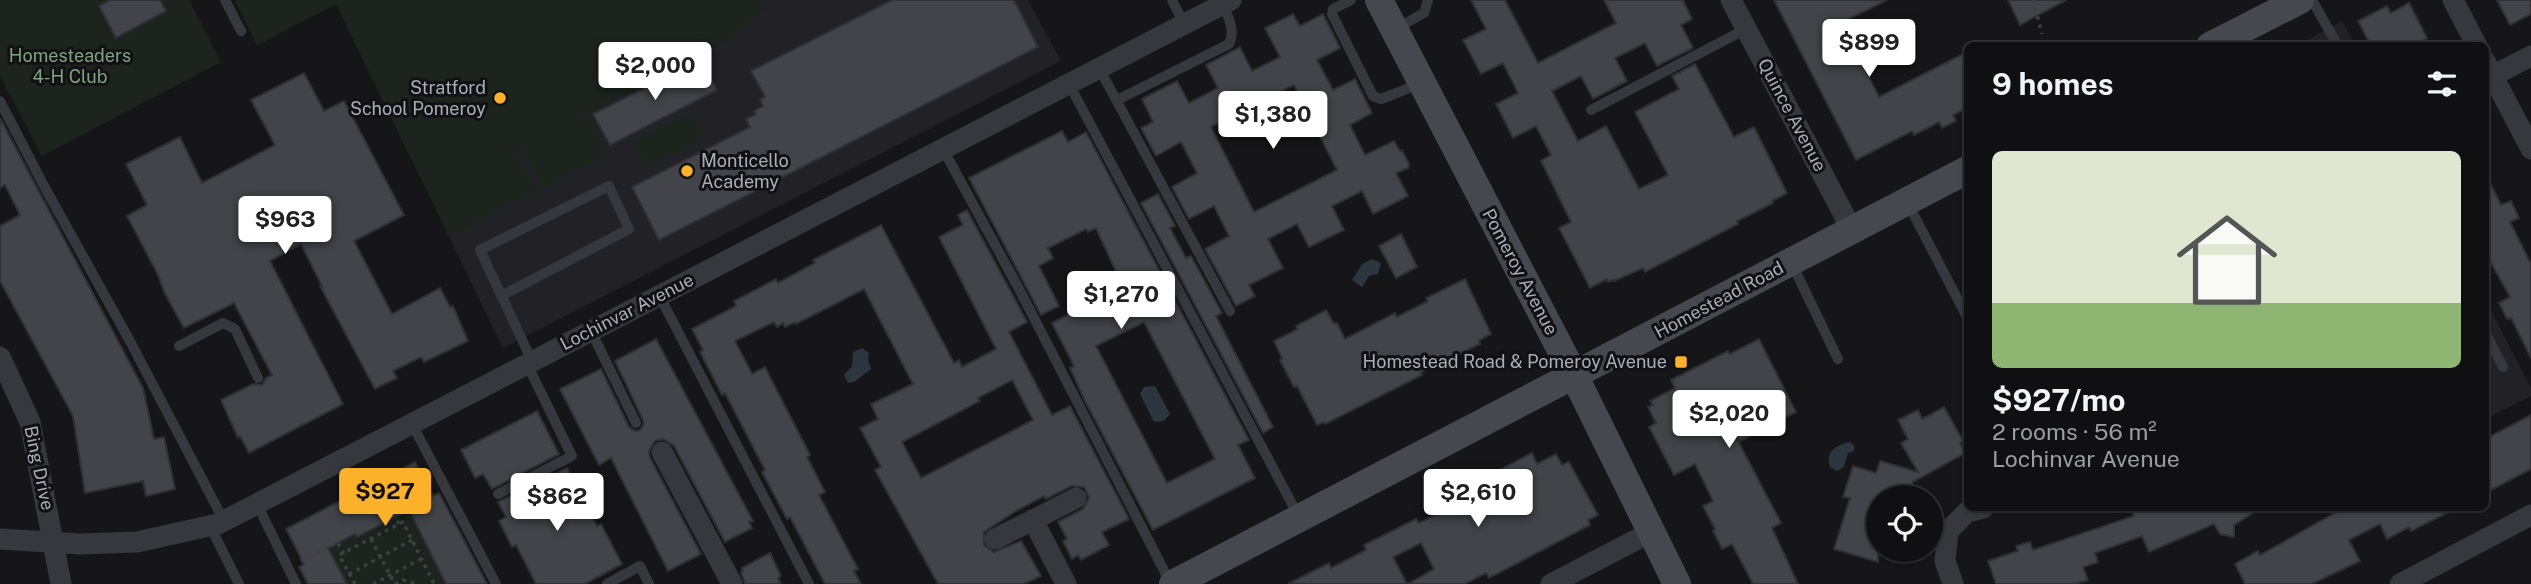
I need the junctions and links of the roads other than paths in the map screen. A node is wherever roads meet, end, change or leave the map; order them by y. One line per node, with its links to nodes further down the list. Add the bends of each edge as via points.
1 (225, 0): 14 (lane)
2 (1172, 0): 11 (lane)
3 (1352, 0): 21 (lane, via 1333,9 1332,14 1373,96 1381,99)
4 (1378, 0): 13 (main road, Pomeroy Avenue)
5 (1428, 0): 13 (lane, via 1424,13)
6 (1731, 0): 12 (street, Quince Avenue)
7 (2300, 0): 15 (main road)
8 (2312, 0): 16 (lane)
9 (2453, 0): 17 (street)
10 (1227, 2): 11 (street, Lochinvar Avenue); 23 (lane, via 1233,38 1229,44)
11 (1184, 24): 19 (street, Lochinvar Avenue)
12 (1746, 29): 25 (lane); 30 (street, Quince Avenue)
13 (1394, 30): 21 (main road, Pomeroy Avenue)
14 (241, 31)
15 (2218, 42)
16 (2336, 42)
17 (2475, 42)
18 (2531, 56): 20 (street)
19 (1099, 68): 22 (street, Lochinvar Avenue); 23 (lane)
20 (2489, 69): 27 (street)
21 (1422, 83): 43 (main road, Pomeroy Avenue)
22 (1069, 84): 26 (street, Lochinvar Avenue); 53 (lane)
23 (1117, 100): 34 (lane)
24 (0, 101): 55 (lane, via 131,343)
25 (1591, 110)
26 (943, 149): 32 (street, Lochinvar Avenue); 69 (lane)
27 (2531, 149)
28 (1964, 172): 29 (main road, Homestead Road)
29 (1907, 202): 30 (main road, Homestead Road); 35 (lane)
30 (1852, 230): 31 (main road, Homestead Road)
31 (1791, 262): 40 (lane); 43 (main road, Homestead Road)
32 (659, 295): 36 (street, Lochinvar Avenue); 67 (lane)
33 (501, 296): 33 (lane, via 629,229 609,186 480,250); 41 (lane)
34 (1230, 311)
35 (1964, 311)
36 (591, 331): 41 (street, Lochinvar Avenue); 45 (lane)
37 (2489, 340): 42 (lane)
38 (178, 346): 44 (lane, via 228,324 235,329)
39 (0, 357): 59 (street, Bing Drive, via 30,422)
40 (1838, 359)
41 (529, 363): 46 (street, Lochinvar Avenue); 48 (lane, via 572,456)
42 (2502, 368)
43 (1574, 375): 53 (main road, Homestead Road); 56 (main road, Pomeroy Avenue)
44 (258, 378)
45 (636, 423)
46 (412, 424): 50 (street, Lochinvar Avenue); 63 (lane)
47 (662, 452): 66 (street)
48 (498, 494)
49 (1076, 498): 54 (street)
50 (257, 504): 55 (street, Lochinvar Avenue); 62 (lane)
51 (1971, 511): 72 (street, via 1948,531 1945,561)
52 (2531, 514): 73 (street)
53 (1300, 518): 69 (main road, Homestead Road)
54 (1033, 520): 58 (street); 68 (street)
55 (217, 523): 59 (street, Lochinvar Avenue, via 137,542); 61 (lane)
56 (1653, 531): 70 (street); 71 (main road, Pomeroy Avenue)
57 (0, 539): 59 (street, Lochinvar Avenue)
58 (995, 539)
59 (54, 542): 60 (street, Bing Drive)
60 (61, 584)
61 (239, 584)
62 (296, 584)
63 (496, 584)
64 (607, 584): 65 (lane, via 640,566)
65 (649, 584)
66 (732, 584)
67 (809, 584)
68 (1066, 584)
69 (1172, 584)
70 (1551, 584)
71 (1677, 584)
72 (1953, 584)
73 (2400, 584)

